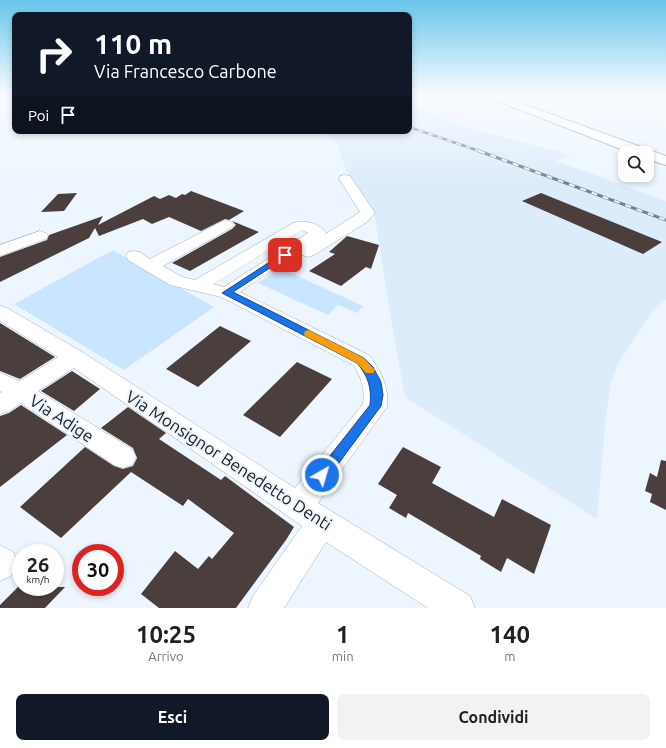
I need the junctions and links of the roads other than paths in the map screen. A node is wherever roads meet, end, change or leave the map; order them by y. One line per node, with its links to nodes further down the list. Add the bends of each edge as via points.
1 (562, 123): 2 (street)
2 (624, 146)
3 (654, 157): 4 (street)
4 (666, 161)
5 (345, 178): 11 (street, via 368,213 285,266)
6 (226, 224): 12 (street)
7 (40, 236): 9 (street)
8 (264, 236): 13 (street)
9 (0, 251)
10 (134, 256): 12 (street)
11 (274, 262): 13 (street, via 318,233 316,230 303,225 298,226); 14 (street)
12 (151, 265): 13 (street, via 176,281)
13 (191, 284): 14 (street)
14 (227, 293): 21 (street, via 361,360 375,382 375,406)
15 (0, 312): 16 (street, Via Monsignor Benedetto Denti)
16 (74, 357): 18 (street); 21 (street, Via Monsignor Benedetto Denti)
17 (0, 381): 18 (street, Via Adige)
18 (21, 392): 19 (street); 20 (street, Via Adige)
19 (0, 406)
20 (123, 457)
21 (311, 514): 24 (street); 25 (street, Via Monsignor Benedetto Denti)
22 (0, 561): 23 (street)
23 (0, 565)
24 (265, 608)
25 (458, 608)

